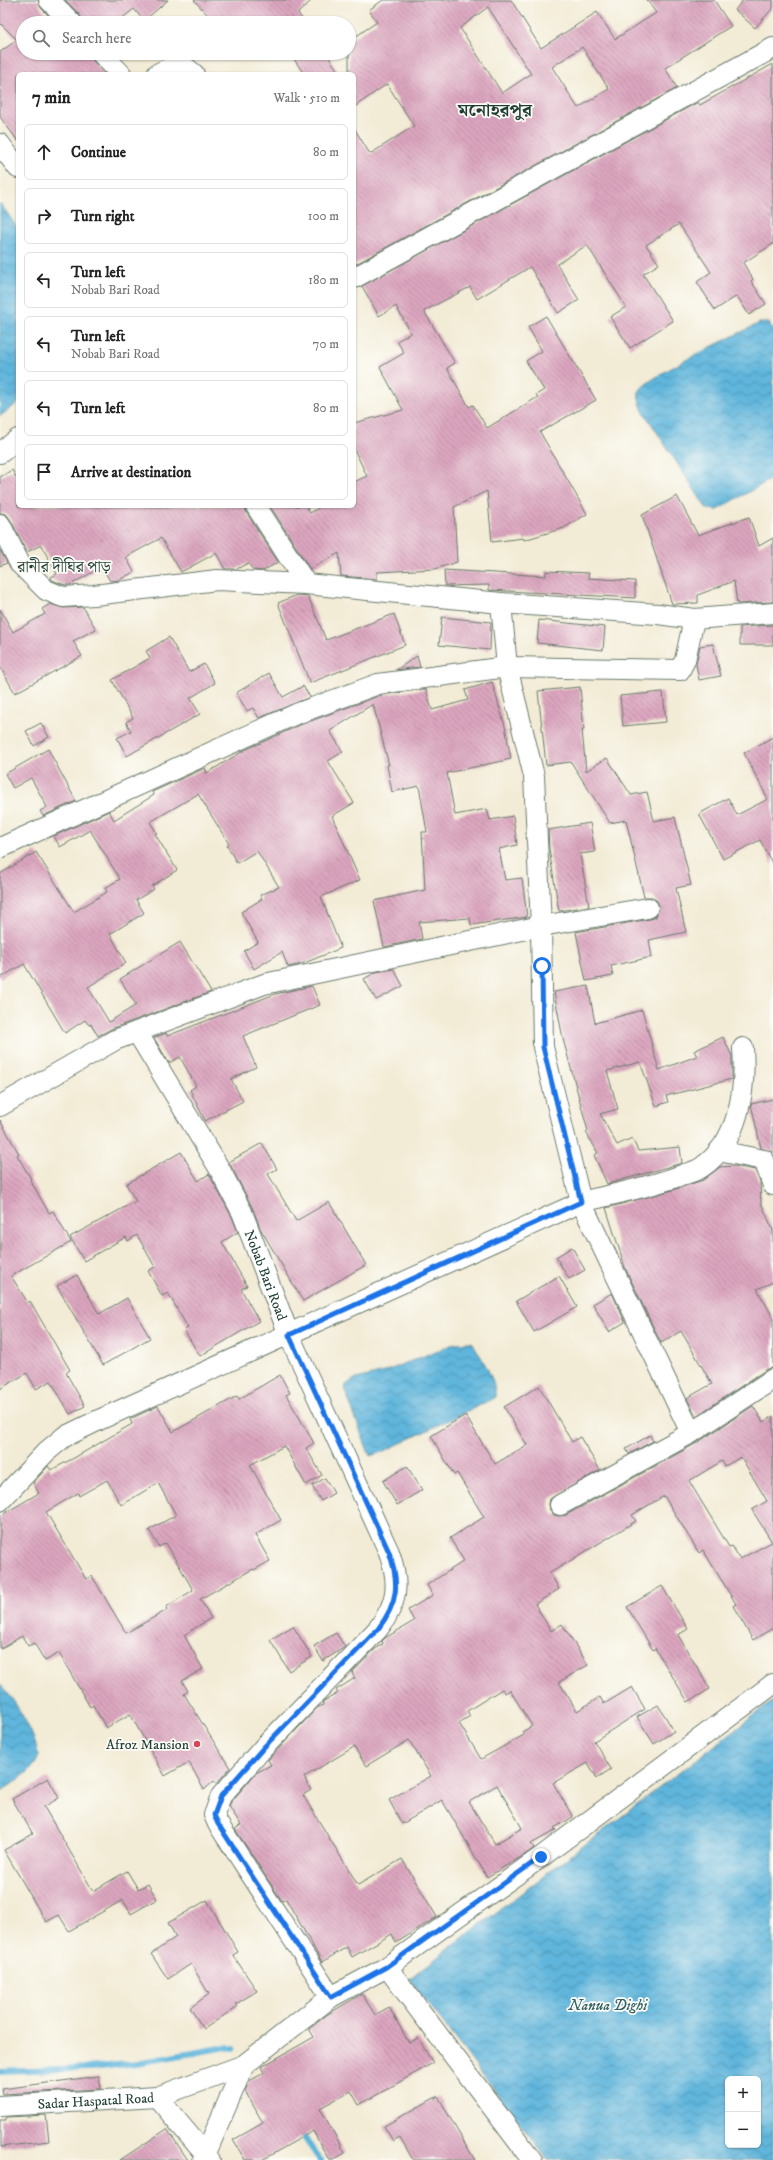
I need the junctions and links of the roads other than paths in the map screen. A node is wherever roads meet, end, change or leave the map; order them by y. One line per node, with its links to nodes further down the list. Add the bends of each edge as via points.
1 (49, 0): 2 (street)
2 (65, 16)
3 (773, 48): 10 (street)
4 (108, 60): 5 (street)
5 (119, 72)
6 (161, 72): 7 (street, via 171,67 184,66)
7 (192, 72)
8 (0, 144): 9 (street)
9 (16, 165)
10 (356, 277)
11 (16, 441): 12 (street)
12 (0, 453)
13 (257, 508): 15 (street)
14 (0, 524): 15 (street, via 20,564 46,590 63,597 217,580)
15 (306, 584): 16 (street)
16 (501, 603): 18 (street, via 658,614); 19 (street)
17 (773, 614): 18 (street)
18 (694, 619): 19 (street, via 685,660 680,670)
19 (507, 667): 20 (street, via 378,684 296,714); 22 (street, via 534,776)
20 (0, 848)
21 (648, 908): 22 (street)
22 (541, 926): 23 (street, via 264,984); 29 (street, via 543,1047)
23 (137, 1032): 25 (street, via 115,1040); 30 (street, Nobab Bari Road, via 219,1168 242,1212)
24 (743, 1048): 26 (street, via 745,1073 738,1110)
25 (0, 1106)
26 (719, 1151): 27 (street); 29 (street, via 702,1168 662,1183)
27 (768, 1159): 28 (street)
28 (773, 1186)
29 (581, 1202): 30 (street); 32 (street)
30 (289, 1335): 33 (street, via 64,1437 46,1452); 37 (street, Nobab Bari Road, via 389,1552 396,1572 396,1593 388,1616 378,1629 221,1796 214,1815)
31 (773, 1379): 32 (street)
32 (690, 1433): 34 (street)
33 (0, 1501)
34 (560, 1505)
35 (773, 1684): 36 (street, via 541,1857)
36 (386, 1967): 37 (street); 42 (street)
37 (331, 1997): 38 (street)
38 (244, 2064): 39 (street); 41 (street)
39 (157, 2097): 40 (street, Sadar Haspatal Road); 41 (street, Sadar Haspatal Road)
40 (0, 2106)
41 (206, 2158)
42 (532, 2160)

